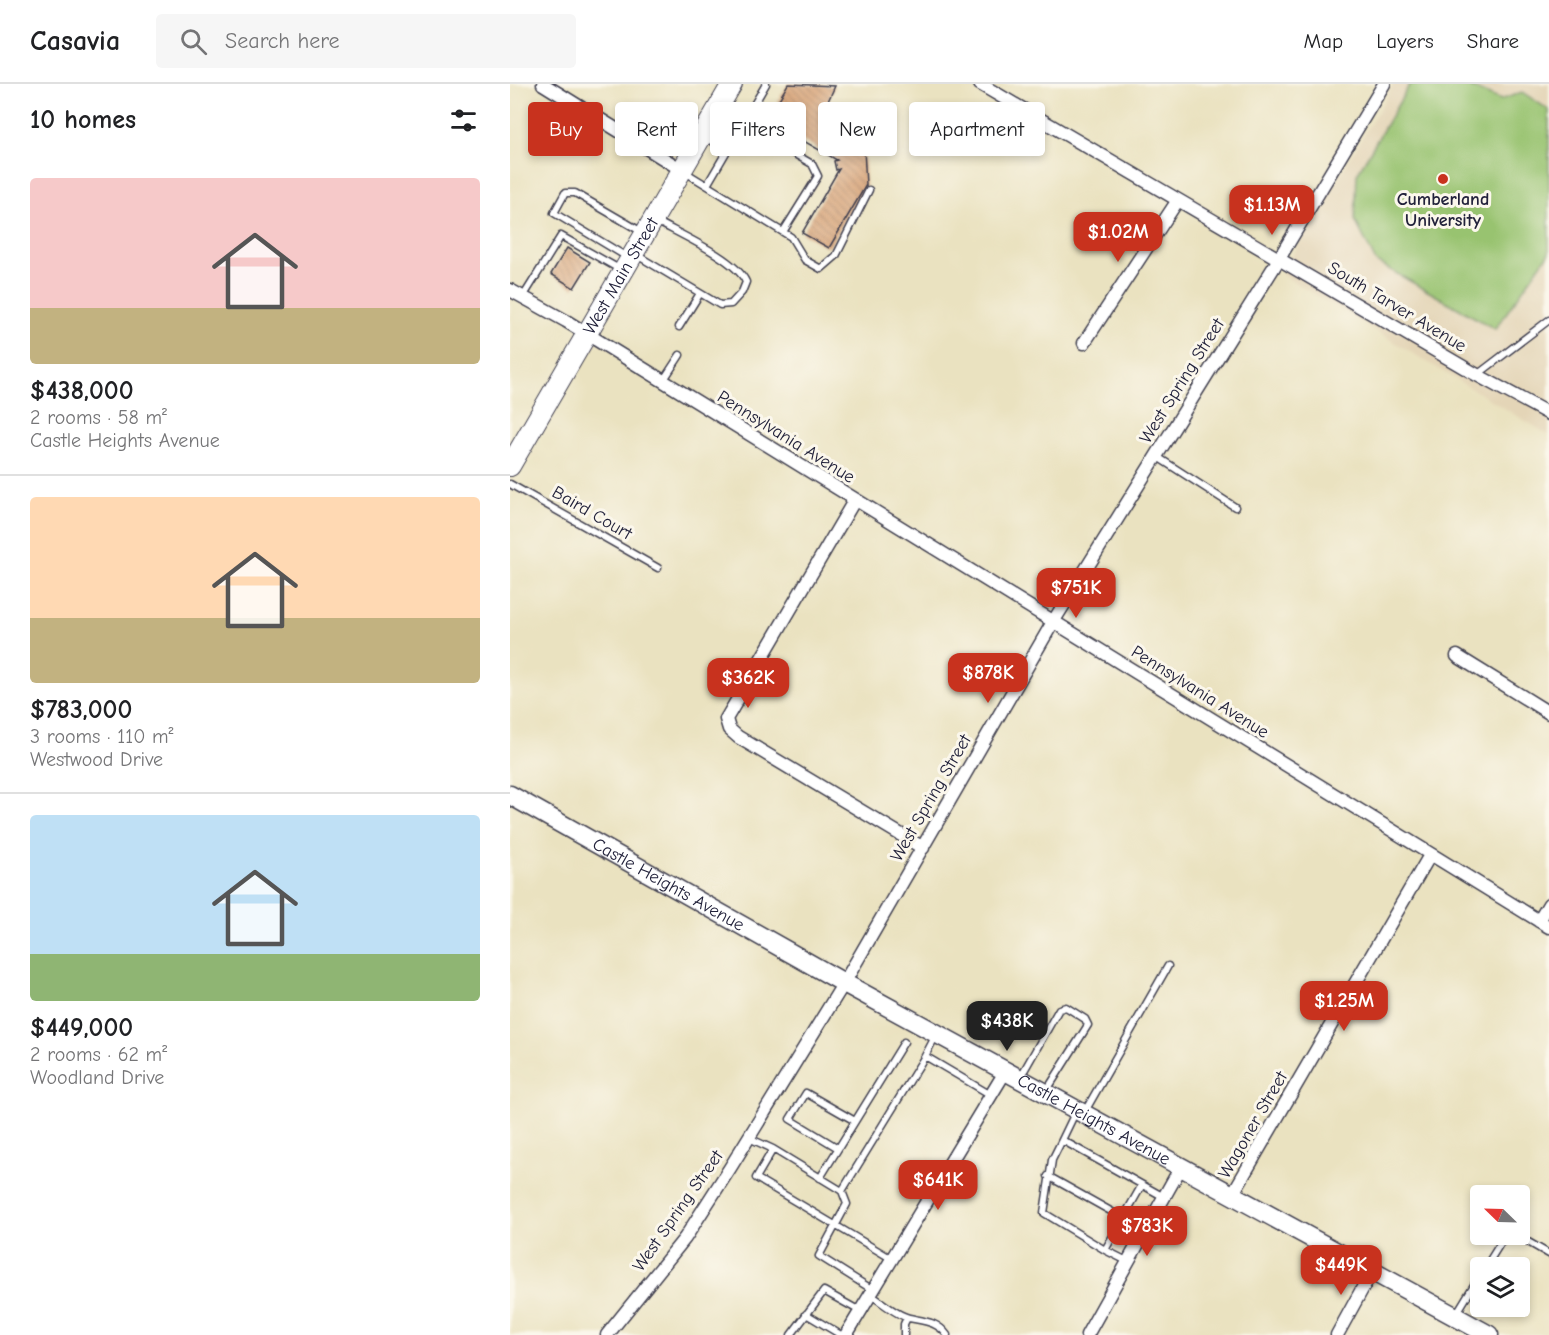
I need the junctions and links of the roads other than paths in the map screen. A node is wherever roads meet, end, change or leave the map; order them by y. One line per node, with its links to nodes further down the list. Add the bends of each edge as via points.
1 (543, 84): 11 (street)
2 (732, 84): 7 (main road, West Main Street)
3 (766, 84): 6 (lane)
4 (980, 84): 14 (street, South Tarver Avenue)
5 (1384, 84): 19 (street, West Spring Street)
6 (756, 102)
7 (702, 136): 8 (lane); 11 (main road, West Main Street)
8 (710, 140)
9 (724, 156): 12 (lane)
10 (798, 156): 17 (lane, via 812,164 819,176)
11 (682, 170): 12 (lane); 16 (main road, West Main Street)
12 (707, 185): 17 (lane)
13 (869, 190): 17 (lane, via 836,256 821,269 805,261 791,237)
14 (1178, 200): 19 (street, South Tarver Avenue); 27 (street)
15 (564, 221): 16 (lane, via 554,213 565,193 575,194 624,222); 18 (lane); 20 (lane)
16 (650, 227): 20 (main road, West Main Street); 22 (lane, via 730,264 746,282 731,304 720,305)
17 (783, 232)
18 (561, 236): 20 (lane); 23 (lane)
19 (1280, 257): 29 (street, South Tarver Avenue); 32 (street, West Spring Street)
20 (630, 262): 22 (lane); 26 (main road, West Main Street)
21 (510, 290): 23 (street, Pennsylvania Avenue)
22 (699, 295): 25 (lane)
23 (523, 297): 26 (street, Pennsylvania Avenue)
24 (1549, 320): 29 (lane)
25 (679, 327)
26 (588, 335): 30 (street, Pennsylvania Avenue); 33 (main road, West Main Street)
27 (1084, 343)
28 (680, 355): 30 (lane)
29 (1477, 375): 31 (street, South Tarver Avenue)
30 (663, 381): 35 (street, Pennsylvania Avenue)
31 (1549, 414)
32 (1156, 456): 36 (lane); 38 (street, West Spring Street)
33 (510, 466)
34 (510, 484): 37 (lane, Baird Court)
35 (854, 501): 38 (street, Pennsylvania Avenue); 42 (street, via 726,719 729,729 738,737)
36 (1235, 507)
37 (658, 568)
38 (1053, 622): 42 (street, West Spring Street); 43 (street, Pennsylvania Avenue)
39 (1457, 656): 40 (street)
40 (1549, 713)
41 (510, 795): 47 (street, Castle Heights Avenue)
42 (923, 848): 47 (street, West Spring Street)
43 (1430, 855): 45 (street, Pennsylvania Avenue); 65 (street, Wagoner Street)
44 (1549, 904): 45 (street)
45 (1544, 924)
46 (1168, 966): 54 (lane)
47 (844, 983): 48 (street, Castle Heights Avenue); 56 (street, West Spring Street)
48 (937, 1034): 50 (lane); 51 (street, Castle Heights Avenue)
49 (903, 1042): 55 (lane)
50 (925, 1056): 53 (lane); 64 (lane)
51 (1012, 1076): 52 (street, Castle Heights Avenue); 52 (lane, via 1059,1009 1066,1007 1088,1025); 53 (street)
52 (1045, 1093): 54 (street, Castle Heights Avenue)
53 (991, 1095): 72 (street)
54 (1080, 1112): 57 (lane); 60 (street, Castle Heights Avenue)
55 (855, 1120): 58 (lane); 58 (lane, via 806,1093 790,1119)
56 (749, 1138): 59 (lane); 81 (street, West Spring Street, via 685,1238)
57 (1062, 1140): 61 (lane); 63 (lane)
58 (838, 1148): 62 (lane)
59 (772, 1149): 62 (lane); 68 (lane, via 756,1178)
60 (1182, 1166): 65 (street, Castle Heights Avenue); 66 (street)
61 (1048, 1176): 67 (lane); 70 (lane, via 1044,1213)
62 (820, 1178): 64 (lane)
63 (1142, 1185): 66 (lane); 67 (lane)
64 (843, 1191): 68 (lane, via 847,1204)
65 (1232, 1195): 74 (street, Castle Heights Avenue)
66 (1164, 1197): 73 (street)
67 (1123, 1218): 70 (lane)
68 (838, 1226): 72 (lane); 76 (lane, via 819,1256)
69 (1530, 1243): 71 (lane)
70 (1105, 1250): 73 (lane)
71 (1549, 1254)
72 (892, 1259): 76 (street)
73 (1127, 1261): 87 (street)
74 (1372, 1271): 79 (street, Castle Heights Avenue); 88 (street)
75 (1470, 1291): 79 (lane)
76 (872, 1292): 77 (street); 80 (lane)
77 (860, 1311): 78 (lane, via 824,1291); 84 (street)
78 (806, 1314): 82 (lane); 83 (lane)
79 (1455, 1316): 89 (street, Castle Heights Avenue)
80 (907, 1318): 85 (lane); 86 (lane, via 925,1319)
81 (607, 1335)
82 (791, 1335)
83 (841, 1335)
84 (846, 1335)
85 (904, 1335)
86 (947, 1335)
87 (1087, 1335)
88 (1337, 1335)
89 (1490, 1335)

